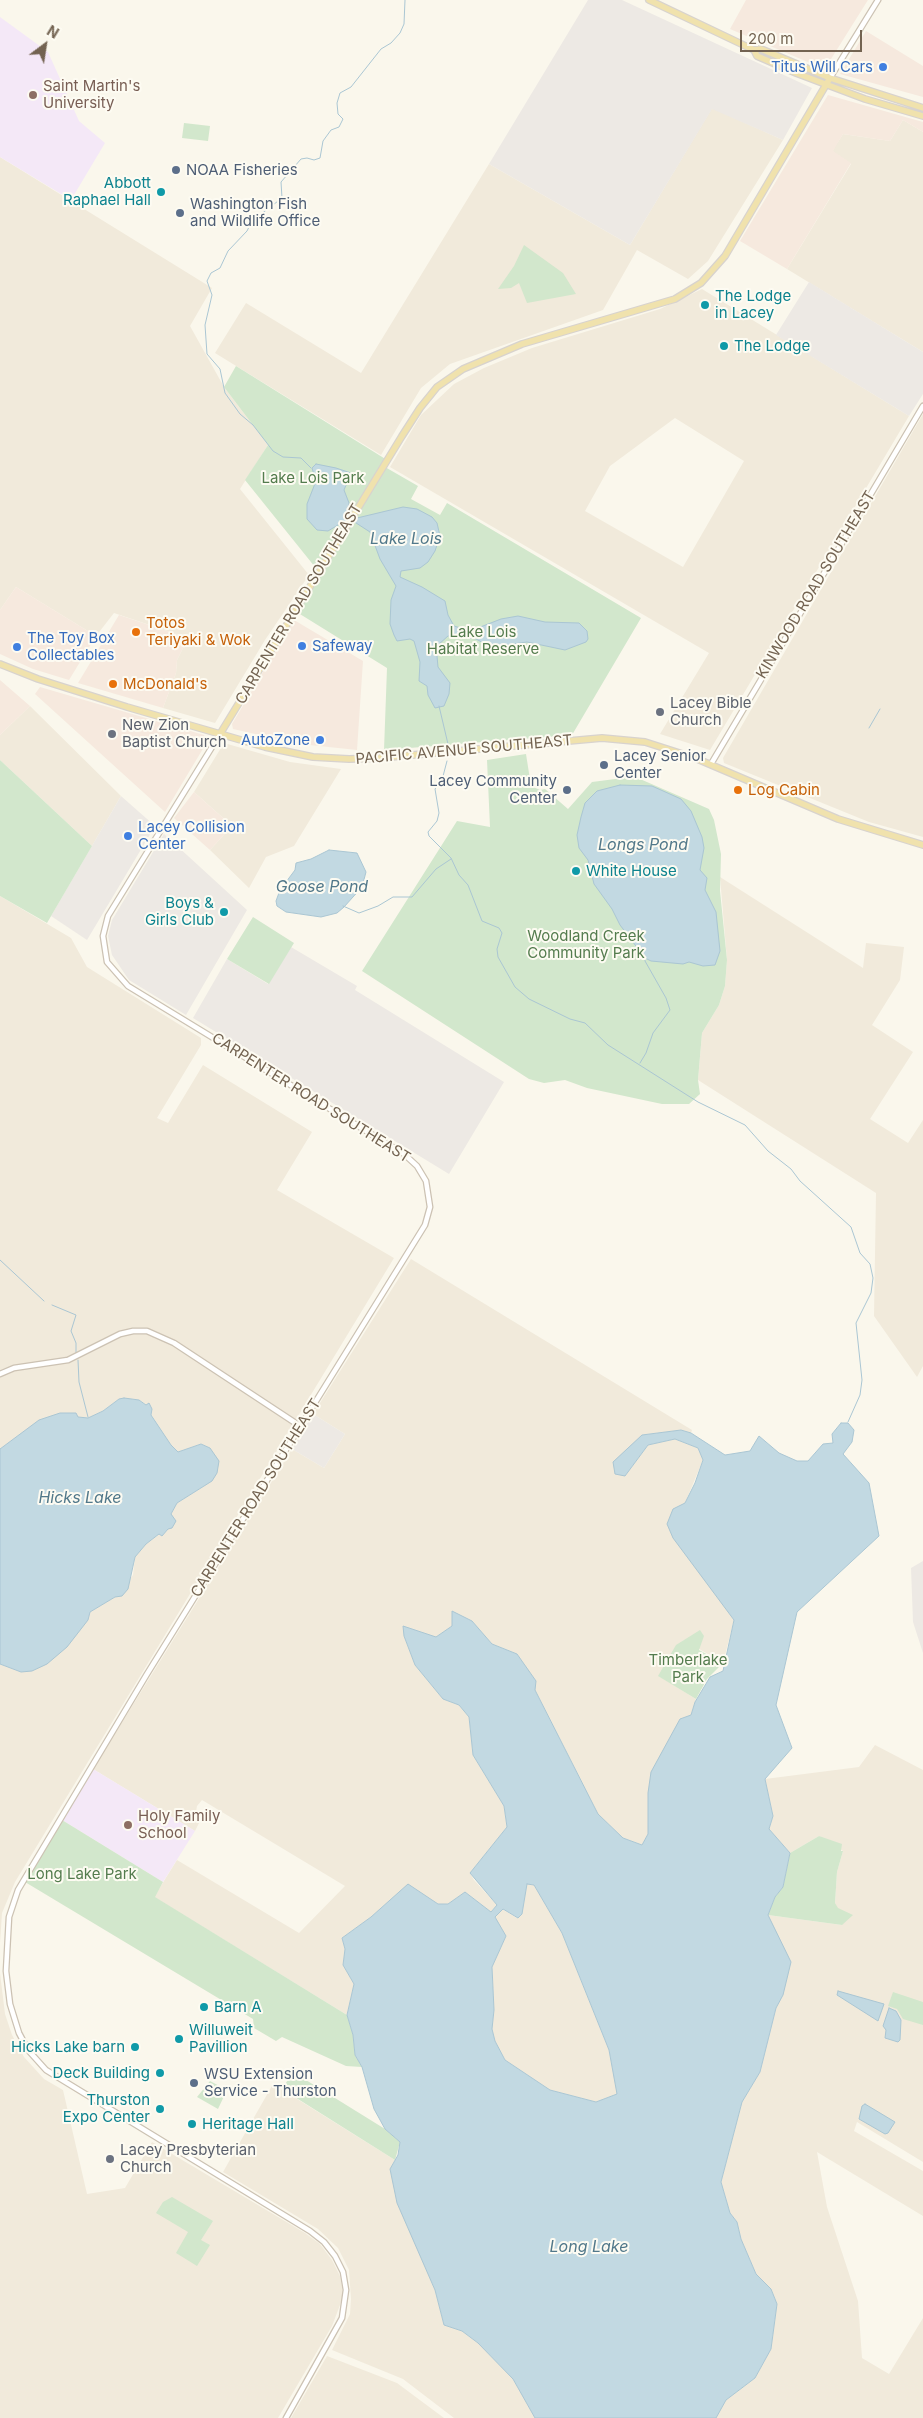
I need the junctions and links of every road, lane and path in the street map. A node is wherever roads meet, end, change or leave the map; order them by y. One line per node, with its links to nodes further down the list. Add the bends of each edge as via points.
1 (649, 0): 3 (main road)
2 (878, 0): 4 (street)
3 (754, 50): 4 (main road); 5 (main road, via 757,56)
4 (830, 78): 5 (main road, CARPENTER ROAD SOUTHEAST); 6 (main road)
5 (826, 85): 7 (main road); 10 (main road, CARPENTER ROAD SOUTHEAST, via 725,256 701,283 675,299 522,344 453,375 437,387 377,476)
6 (923, 108)
7 (923, 116)
8 (923, 406): 11 (street, KINWOOD ROAD SOUTHEAST)
9 (0, 664): 10 (main road, PACIFIC AVENUE SOUTHEAST, via 38,679)
10 (220, 734): 11 (main road, PACIFIC AVENUE SOUTHEAST, via 287,753 349,759 621,739 671,748); 14 (street, CARPENTER ROAD SOUTHEAST, via 108,916 103,936 107,962 128,986 404,1154 423,1174 430,1199 424,1225)
11 (711, 764): 12 (main road, PACIFIC AVENUE SOUTHEAST, via 838,819)
12 (923, 845)
13 (0, 1374): 14 (street, via 14,1368 68,1360 120,1334 147,1331 174,1343)
14 (300, 1426): 15 (street, CARPENTER ROAD SOUTHEAST, via 18,1890 9,1917 6,1971 10,2004 19,2034 46,2070 310,2230 335,2256 343,2272 346,2290 342,2318)
15 (286, 2418)

